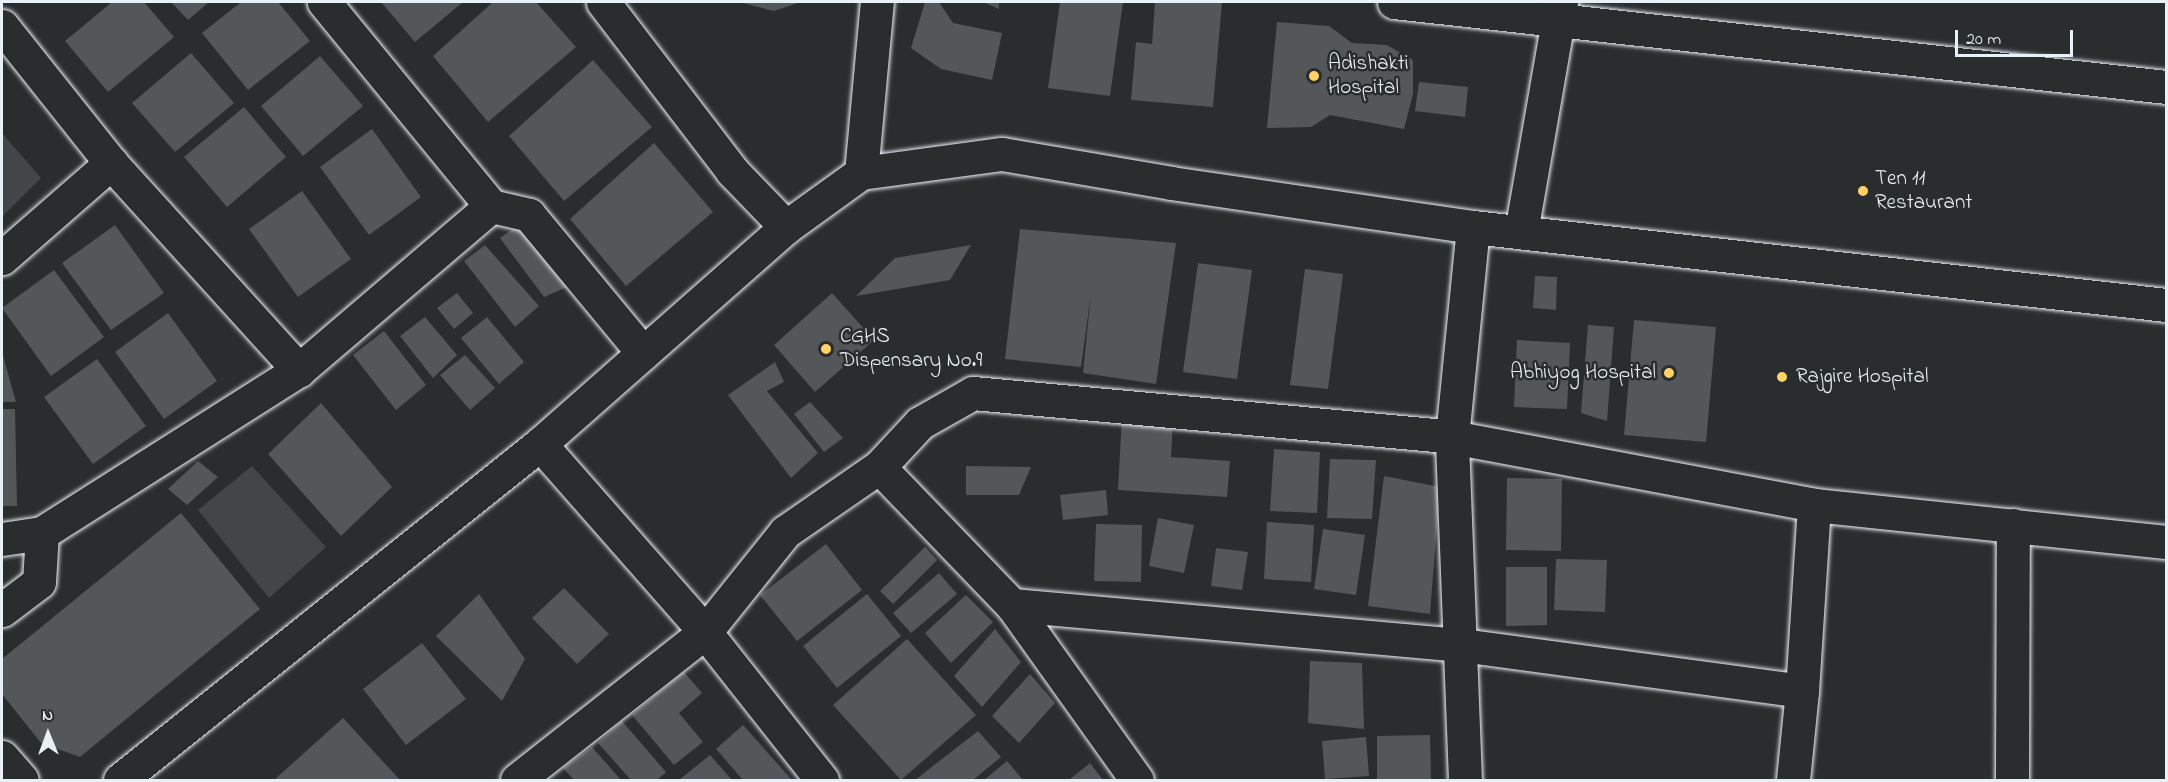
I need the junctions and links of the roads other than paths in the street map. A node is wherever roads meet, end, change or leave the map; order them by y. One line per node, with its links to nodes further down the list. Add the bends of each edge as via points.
1 (324, 2): 10 (street)
2 (603, 2): 11 (street, via 732,171)
3 (877, 2): 9 (street)
4 (1394, 2): 5 (street)
5 (1560, 11): 7 (street); 13 (street)
6 (2, 26): 8 (street)
7 (2166, 87)
8 (111, 163): 14 (street); 17 (street)
9 (861, 173): 11 (street); 12 (street, via 1002,154)
10 (491, 206): 16 (street, via 529,215); 17 (street)
11 (786, 227): 16 (street)
12 (1473, 227): 13 (street); 18 (street)
13 (1521, 232): 15 (street)
14 (2, 258)
15 (2166, 305)
16 (643, 353): 19 (street)
17 (299, 370): 23 (street)
18 (1452, 437): 20 (street, via 973,393 920,423); 21 (street); 29 (street)
19 (540, 444): 28 (street); 33 (street)
20 (879, 467): 26 (street); 28 (street, via 785,532)
21 (1814, 505): 22 (street); 30 (street)
22 (2013, 525): 25 (street); 39 (street)
23 (42, 533): 24 (street); 27 (street, via 39,582)
24 (2, 539)
25 (2166, 542)
26 (1012, 605): 29 (street); 36 (street)
27 (2, 610)
28 (705, 632): 34 (street); 35 (street)
29 (1462, 645): 30 (street); 37 (street)
30 (1802, 691): 38 (street)
31 (2, 757): 32 (street)
32 (22, 780)
33 (120, 780)
34 (517, 780)
35 (822, 780)
36 (1137, 780)
37 (1465, 780)
38 (1792, 780)
39 (2012, 780)

